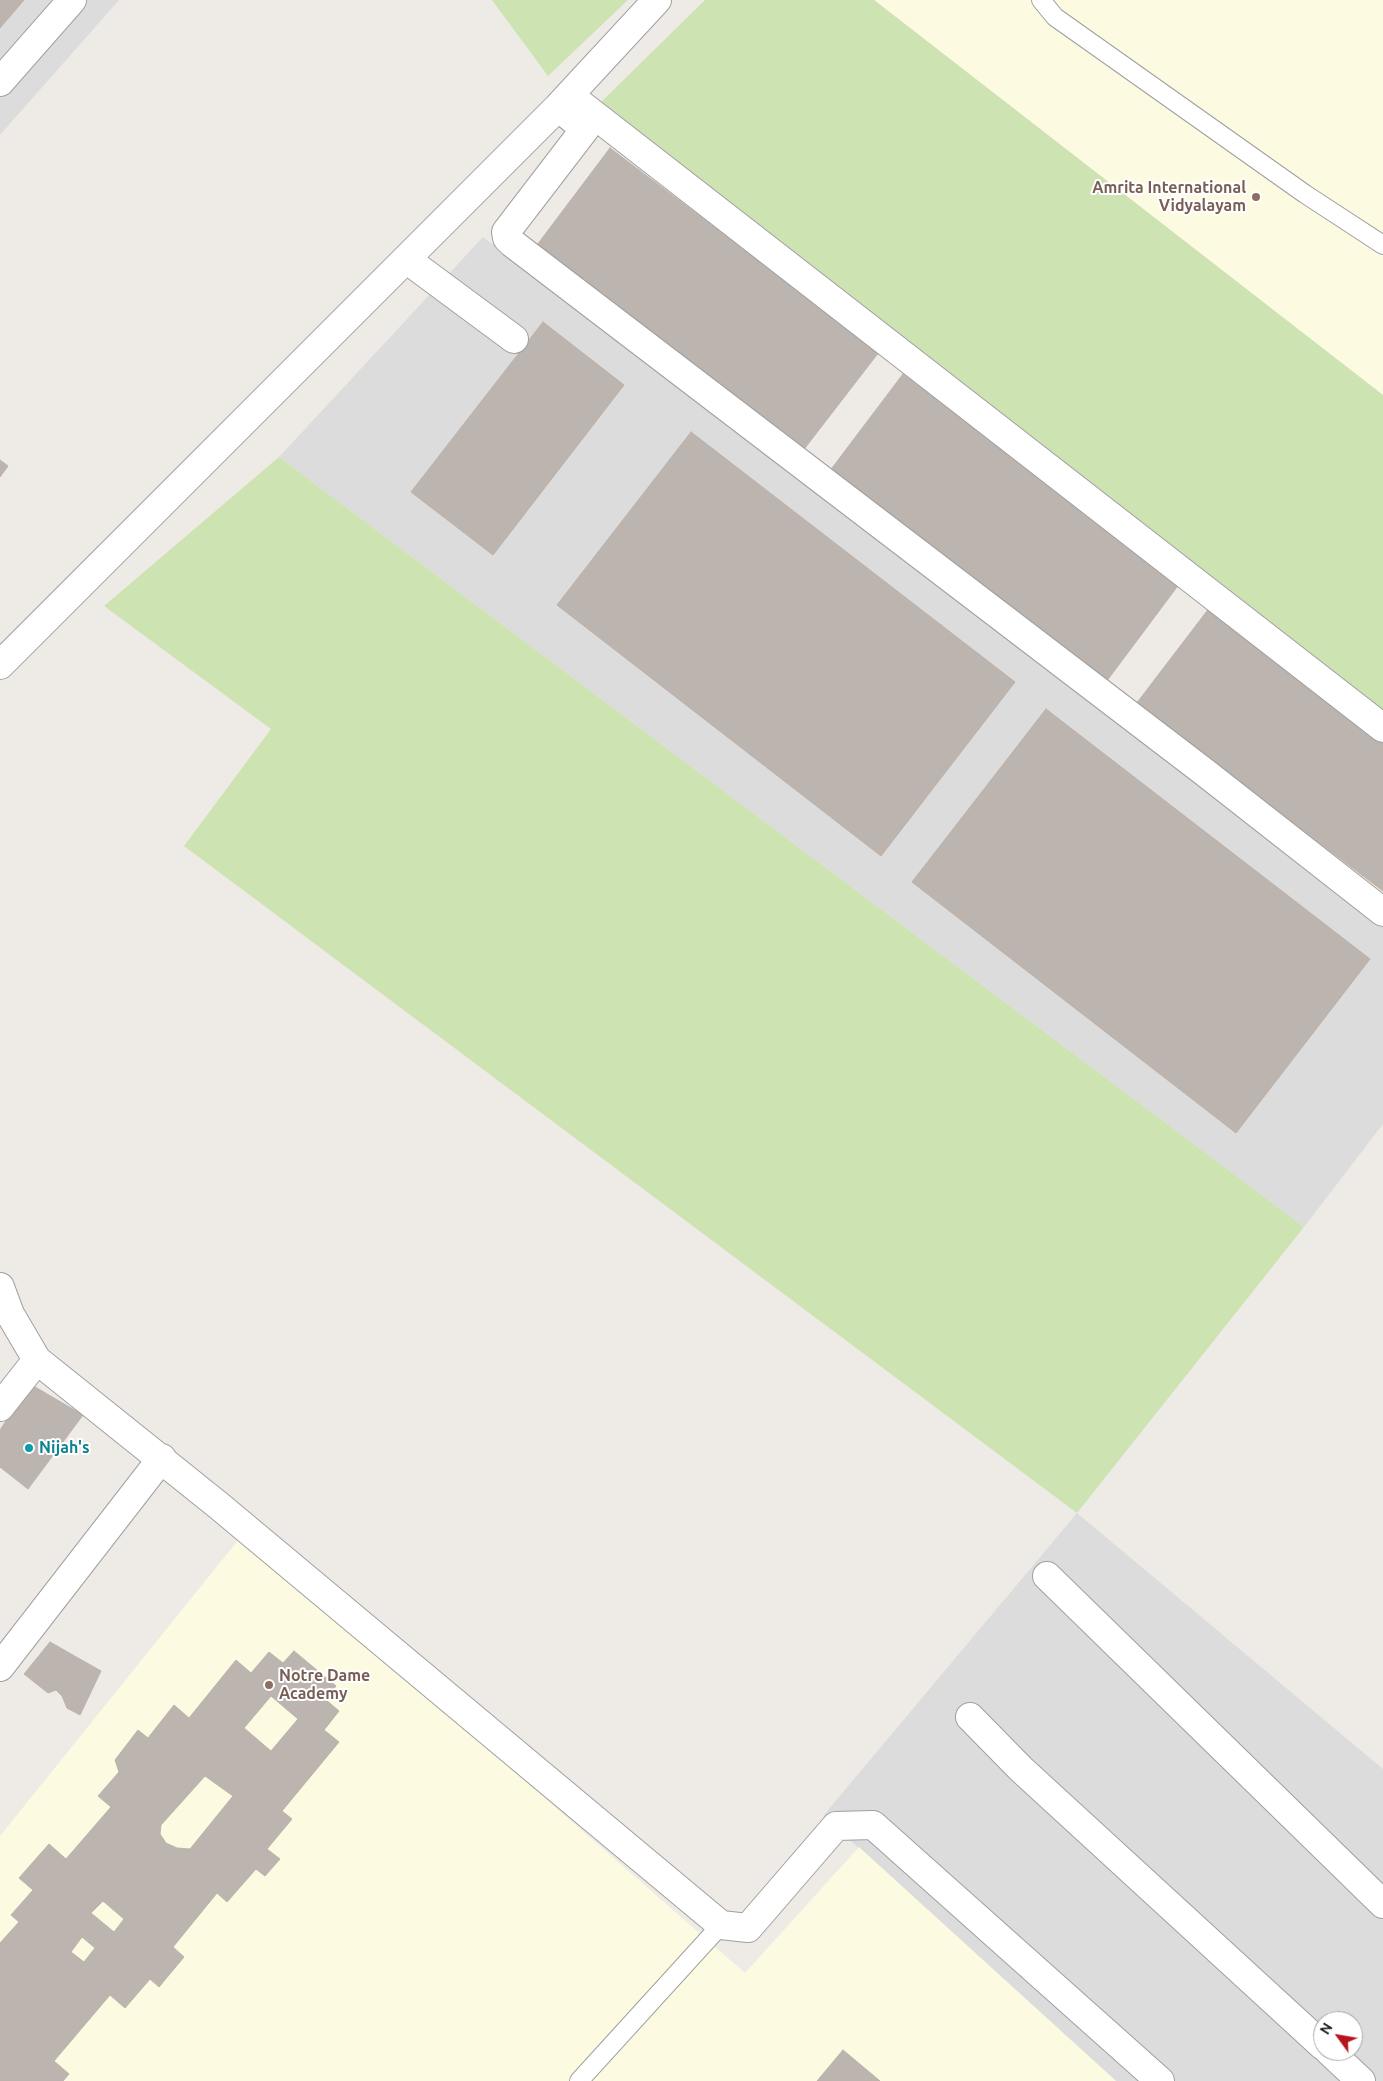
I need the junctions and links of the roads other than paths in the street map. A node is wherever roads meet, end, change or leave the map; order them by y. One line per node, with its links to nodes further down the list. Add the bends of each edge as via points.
1 (72, 0): 4 (street)
2 (656, 0): 5 (street)
3 (1041, 0): 7 (lane, via 1055,17 1305,194)
4 (0, 82)
5 (563, 101): 6 (street); 8 (street)
6 (590, 123): 11 (street); 12 (street, via 506,232 512,243)
7 (1383, 245)
8 (406, 259): 9 (street); 10 (street)
9 (514, 339)
10 (0, 665)
11 (1383, 728)
12 (1383, 912)
13 (0, 1287): 14 (street, via 10,1314)
14 (37, 1360): 15 (street); 16 (street)
15 (0, 1407)
16 (162, 1458): 18 (street); 21 (street)
17 (1047, 1576): 20 (street)
18 (0, 1667)
19 (970, 1717): 22 (street, via 1021,1769)
20 (1383, 1904)
21 (721, 1925): 24 (lane); 25 (street, via 748,1928 836,1826 873,1825)
22 (1313, 2037)
23 (1340, 2061): 26 (street)
24 (579, 2081)
25 (1160, 2081)
26 (1361, 2081)

